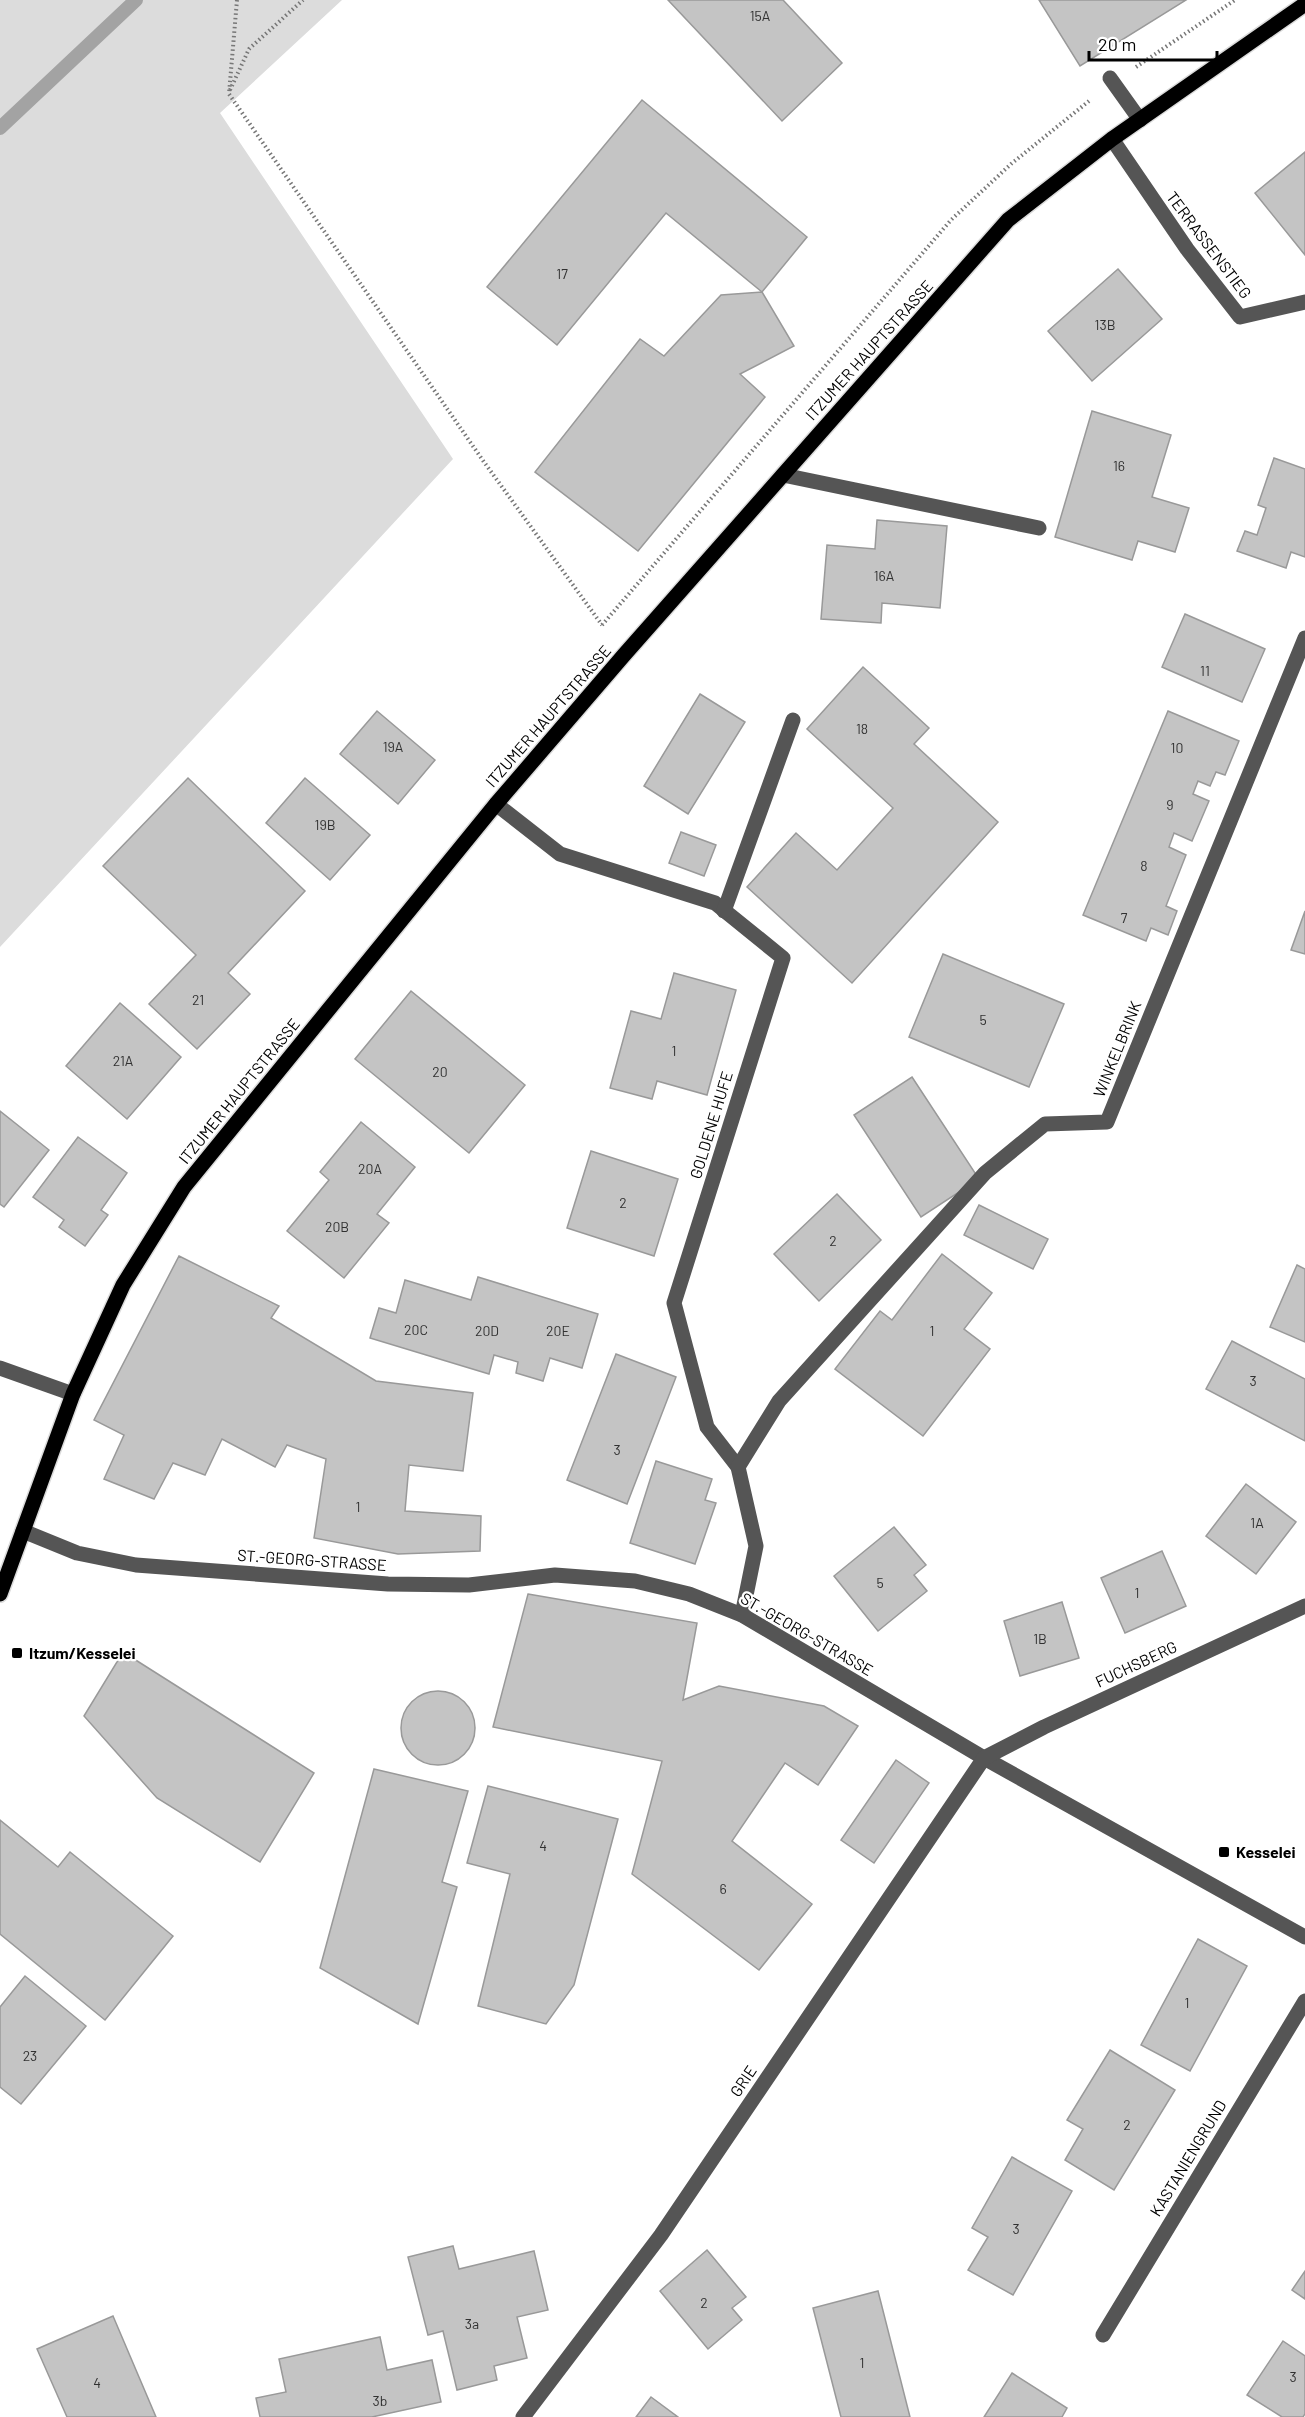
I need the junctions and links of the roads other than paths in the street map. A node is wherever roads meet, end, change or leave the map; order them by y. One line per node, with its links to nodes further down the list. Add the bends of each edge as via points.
1 (1305, 4): 3 (main road, ITZUMER HAUPTSTRASSE)
2 (1110, 78): 3 (street)
3 (1140, 120): 4 (main road, ITZUMER HAUPTSTRASSE)
4 (1112, 139): 5 (street, TERRASSENSTIEG, via 1187,249 1240,316); 6 (main road, ITZUMER HAUPTSTRASSE, via 1008,220)
5 (1305, 302)
6 (783, 475): 7 (street); 10 (main road, ITZUMER HAUPTSTRASSE)
7 (1039, 528)
8 (1305, 638): 14 (street, WINKELBRINK, via 1107,1122 1045,1124 986,1173 779,1401)
9 (794, 720): 11 (street)
10 (496, 804): 11 (street, GOLDENE HUFE, via 560,854 715,903); 13 (main road, ITZUMER HAUPTSTRASSE, via 184,1187 123,1286)
11 (724, 911): 14 (street, GOLDENE HUFE, via 783,958 674,1304 706,1427)
12 (0, 1368): 13 (street)
13 (73, 1394): 15 (main road, ITZUMER HAUPTSTRASSE)
14 (738, 1467): 18 (street, GOLDENE HUFE, via 756,1546)
15 (23, 1531): 16 (main road, ITZUMER HAUPTSTRASSE); 18 (street, ST.-GEORG-STRASSE, via 77,1553 147,1566 388,1584 469,1585 555,1575 635,1581 689,1594)
16 (0, 1594)
17 (1305, 1606): 19 (street, FUCHSBERG)
18 (742, 1615): 19 (street, ST.-GEORG-STRASSE)
19 (984, 1758): 20 (street, ST.-GEORG-STRASSE); 23 (street, GRIE, via 661,2235)
20 (1305, 1937)
21 (1305, 2001): 22 (street, KASTANIENGRUND)
22 (1102, 2335)
23 (523, 2417)

